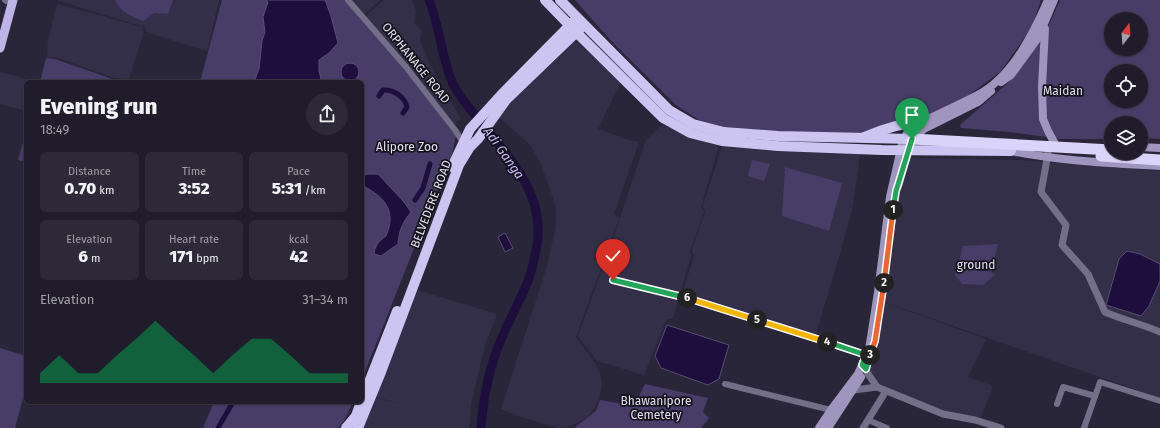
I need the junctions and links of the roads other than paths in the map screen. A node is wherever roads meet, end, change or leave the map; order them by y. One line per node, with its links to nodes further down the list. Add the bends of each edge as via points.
1 (8, 0): 8 (main road); 10 (main road)
2 (348, 0): 16 (street, ORPHANAGE ROAD, via 406,67)
3 (545, 0): 9 (highway)
4 (560, 0): 9 (highway)
5 (1048, 0): 12 (main road, via 1025,46 1001,78 984,91)
6 (1054, 0): 7 (main road)
7 (1045, 24): 14 (main road, via 1011,75 978,102 924,129); 26 (main road, via 1043,119 1054,142)
8 (0, 25)
9 (576, 25): 11 (highway, BELVEDERE ROAD, via 506,100); 15 (highway, via 669,110 693,124)
10 (0, 48)
11 (496, 106): 16 (highway, BELVEDERE ROAD, via 470,129); 39 (highway, BELVEDERE ROAD, via 478,139 459,165)
12 (923, 121): 13 (highway, via 891,127); 14 (main road, via 909,130)
13 (860, 138): 14 (highway); 15 (highway)
14 (908, 140): 20 (main road); 26 (highway)
15 (778, 141): 20 (highway)
16 (463, 142): 37 (highway, BELVEDERE ROAD)
17 (1104, 145): 26 (main road, via 1084,144)
18 (1148, 147): 19 (main road)
19 (1160, 148)
20 (905, 150): 21 (highway); 31 (main road, via 890,197 871,341); 32 (main road, via 896,191 875,341)
21 (1012, 151): 26 (highway)
22 (1104, 151): 23 (highway)
23 (1092, 152): 26 (highway); 27 (highway)
24 (1148, 152): 25 (highway)
25 (1160, 153)
26 (1053, 154): 28 (main road); 30 (street, via 1041,192 1066,225 1062,245 1088,274 1105,312)
27 (1160, 160)
28 (1160, 166)
29 (613, 280): 31 (street, via 680,296)
30 (1160, 332)
31 (866, 355): 32 (main road)
32 (864, 367): 34 (street); 35 (main road)
33 (725, 384): 44 (street)
34 (876, 387): 35 (street); 36 (street)
35 (851, 388): 44 (main road); 48 (main road)
36 (886, 391): 45 (street); 51 (street, via 943,414)
37 (364, 396)
38 (1095, 396): 40 (street, via 1100,382); 43 (street, via 1063,387); 52 (street)
39 (364, 400)
40 (1160, 401)
41 (361, 404): 46 (highway, BELVEDERE ROAD)
42 (362, 404): 46 (highway, BELVEDERE ROAD)
43 (1057, 404)
44 (831, 410): 47 (main road)
45 (868, 420): 49 (street); 50 (street)
46 (354, 425)
47 (819, 428)
48 (828, 428)
49 (863, 428)
50 (887, 428)
51 (1001, 428)
52 (1084, 428)

